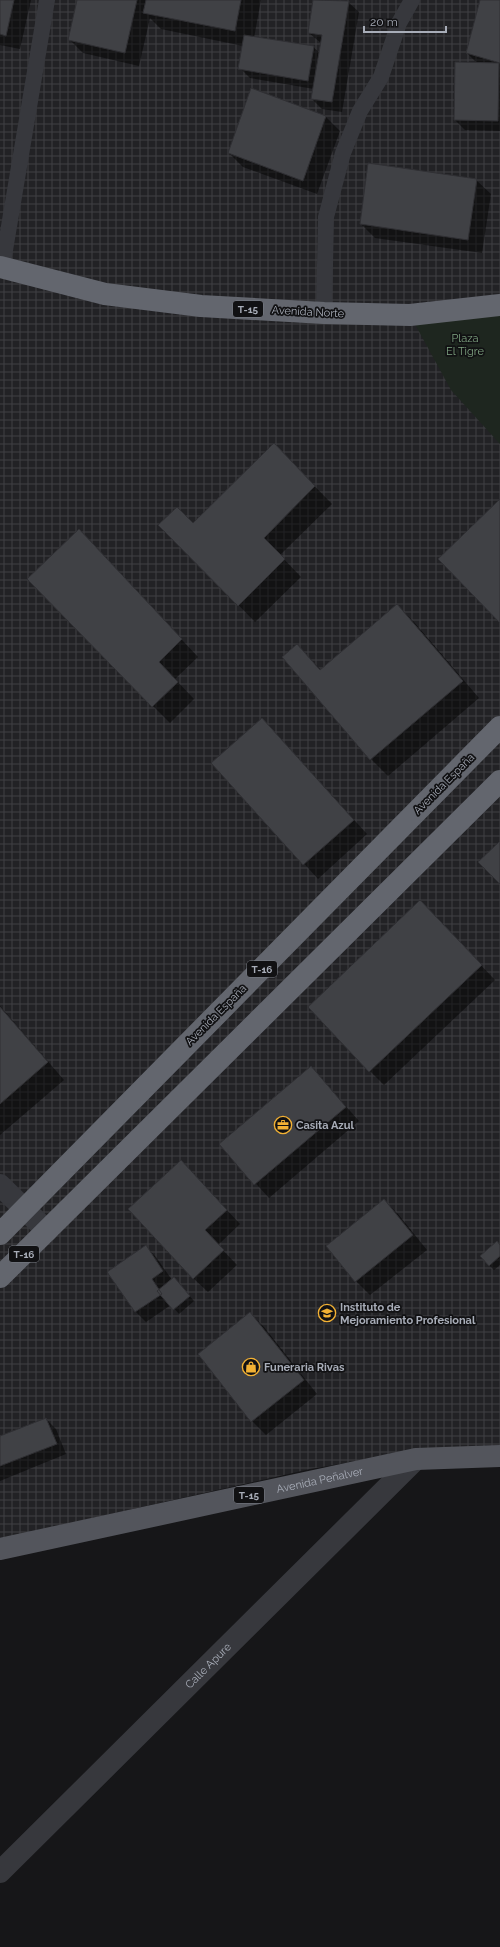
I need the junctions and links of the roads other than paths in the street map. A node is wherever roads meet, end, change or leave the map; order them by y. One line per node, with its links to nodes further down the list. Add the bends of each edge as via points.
1 (47, 0): 3 (lane)
2 (412, 0): 5 (lane, via 399,23 381,77 360,111 343,153 326,217)
3 (1, 268): 5 (highway, Avenida Norte / T-15, via 105,294 201,306)
4 (500, 305): 5 (highway, Avenida Norte / T-15, via 410,315)
5 (324, 313)
6 (500, 728): 9 (highway, Avenida España / T-16)
7 (500, 781): 10 (highway, T-16)
8 (0, 1185): 9 (street)
9 (25, 1210): 10 (street); 11 (highway, Avenida España / T-16)
10 (47, 1231): 12 (highway, T-16)
11 (0, 1234)
12 (0, 1277)
13 (500, 1456): 14 (main road, Avenida Peñalver / T-15)
14 (416, 1459): 15 (main road, Avenida Peñalver / T-15); 16 (street, Calle Apure)
15 (0, 1549)
16 (0, 1872)

